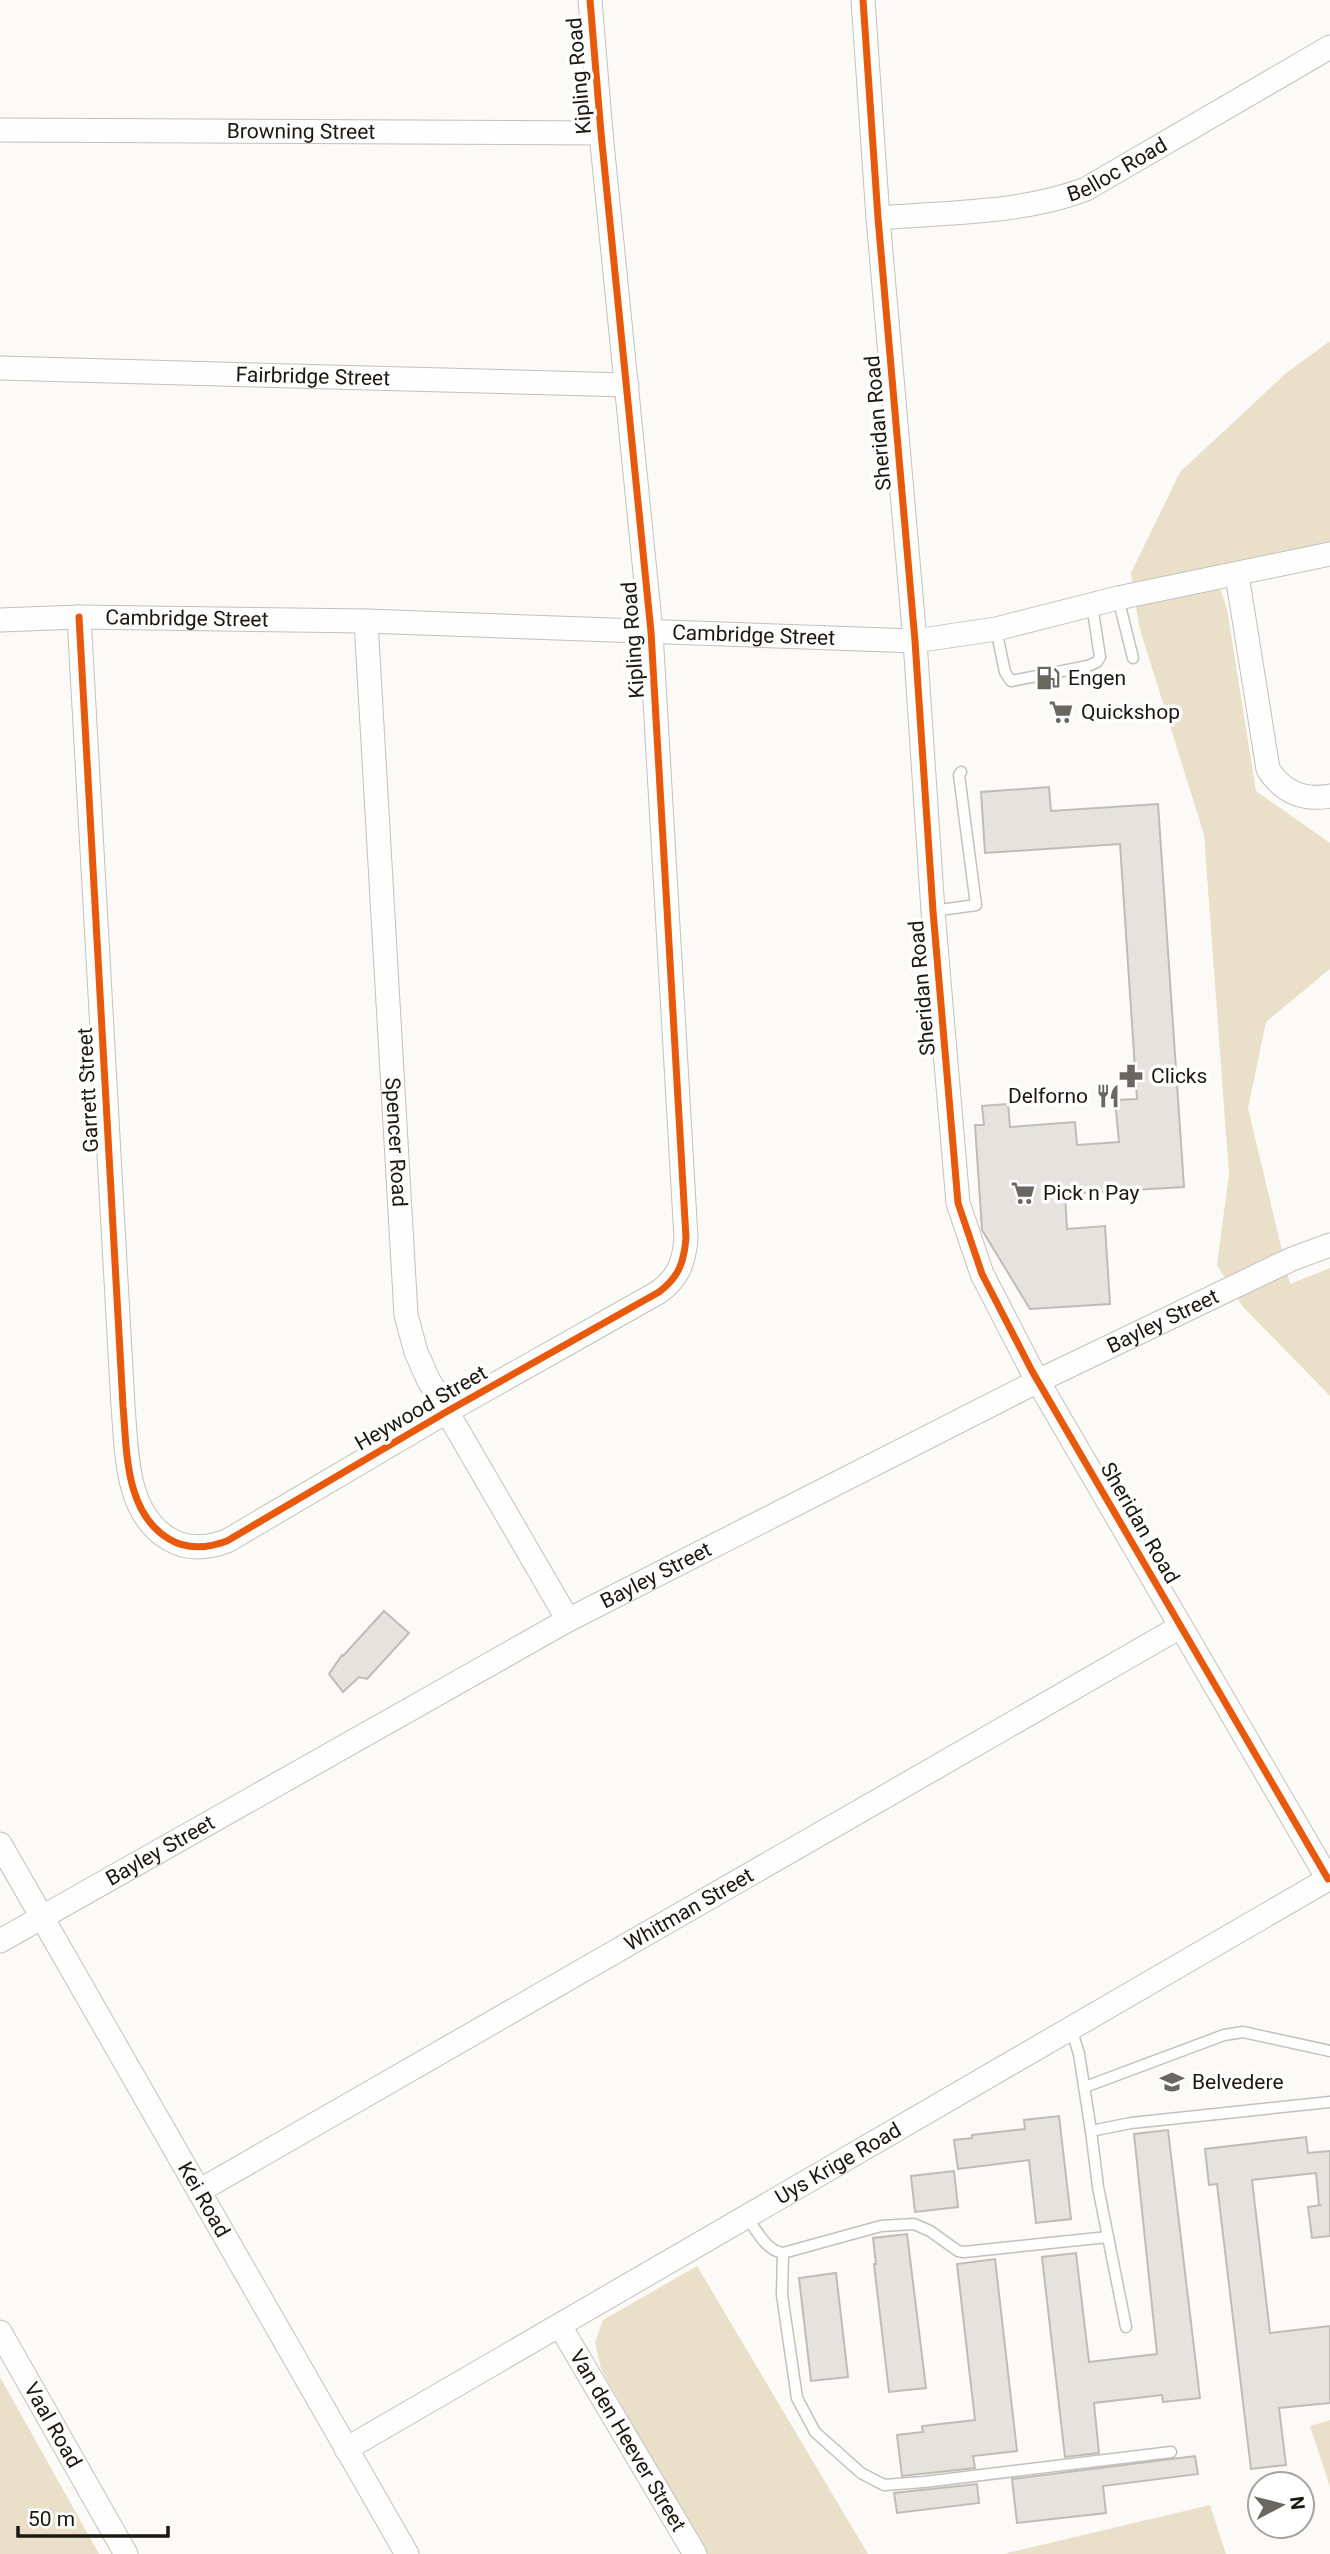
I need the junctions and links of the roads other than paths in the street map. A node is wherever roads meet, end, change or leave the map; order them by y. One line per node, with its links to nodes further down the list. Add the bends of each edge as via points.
1 (590, 0): 5 (street, Kipling Road)
2 (863, 0): 6 (street, Sheridan Road)
3 (1330, 47): 6 (street, Belloc Road, via 1072,194 1010,207)
4 (0, 130): 5 (street, Browning Street)
5 (601, 133): 8 (street, Kipling Road)
6 (878, 218): 18 (street, Sheridan Road)
7 (0, 369): 8 (street, Fairbridge Street)
8 (627, 385): 17 (street, Kipling Road)
9 (1330, 554): 10 (street, Cambridge Street)
10 (1237, 575): 11 (street, Cambridge Street); 21 (street, via 1268,769 1282,786 1300,796)
11 (1118, 598): 12 (street, Cambridge Street); 19 (lane)
12 (1092, 604): 16 (street, Cambridge Street); 16 (lane, via 1100,653 1097,662 1088,666 1011,681)
13 (79, 617): 14 (street, Cambridge Street); 15 (street, Cambridge Street); 27 (street, Garrett Street, via 129,1469 149,1524)
14 (0, 620)
15 (366, 621): 17 (street, Cambridge Street); 26 (street, Spencer Road, via 406,1315 416,1352)
16 (996, 629): 18 (street, Cambridge Street)
17 (651, 632): 18 (street, Cambridge Street); 24 (street, Kipling Road, via 686,1238)
18 (915, 641): 22 (street, Sheridan Road)
19 (1133, 658)
20 (961, 772): 22 (lane, via 976,905)
21 (1330, 796)
22 (933, 911): 25 (street, Sheridan Road, via 958,1203 982,1274)
23 (1330, 1245): 25 (street, Bayley Street)
24 (676, 1278): 26 (street, Heywood Street, via 648,1299)
25 (1038, 1381): 28 (street, Bayley Street); 29 (street, Sheridan Road)
26 (446, 1412): 27 (street, Heywood Street, via 227,1541 213,1546); 28 (street, Spencer Road)
27 (176, 1544)
28 (568, 1620): 32 (street, Bayley Street)
29 (1180, 1627): 31 (street, Sheridan Road); 39 (street, Whitman Street)
30 (0, 1844): 32 (street, Kei Road)
31 (1329, 1878): 34 (street, Uys Krige Road)
32 (42, 1916): 33 (street, Bayley Street); 39 (street, Kei Road)
33 (0, 1941)
34 (1071, 2028): 36 (lane); 40 (street, Uys Krige Road)
35 (1330, 2051): 36 (lane, via 1243,2032)
36 (1085, 2087): 38 (lane)
37 (1330, 2102): 38 (lane)
38 (1091, 2131): 41 (lane)
39 (199, 2191): 46 (street, Kei Road)
40 (746, 2216): 42 (lane, via 769,2247); 43 (street, Uys Krige Road)
41 (1108, 2238): 42 (lane, via 964,2252 914,2224 881,2226); 44 (lane)
42 (783, 2253): 47 (lane, via 782,2295 797,2398 815,2432 861,2473 884,2485)
43 (560, 2326): 46 (street, Uys Krige Road); 50 (street, Van den Heever Street)
44 (1126, 2327)
45 (0, 2332): 48 (street, Vaal Road)
46 (346, 2449): 49 (street, Kei Road)
47 (1171, 2452)
48 (126, 2554)
49 (407, 2554)
50 (695, 2554)

